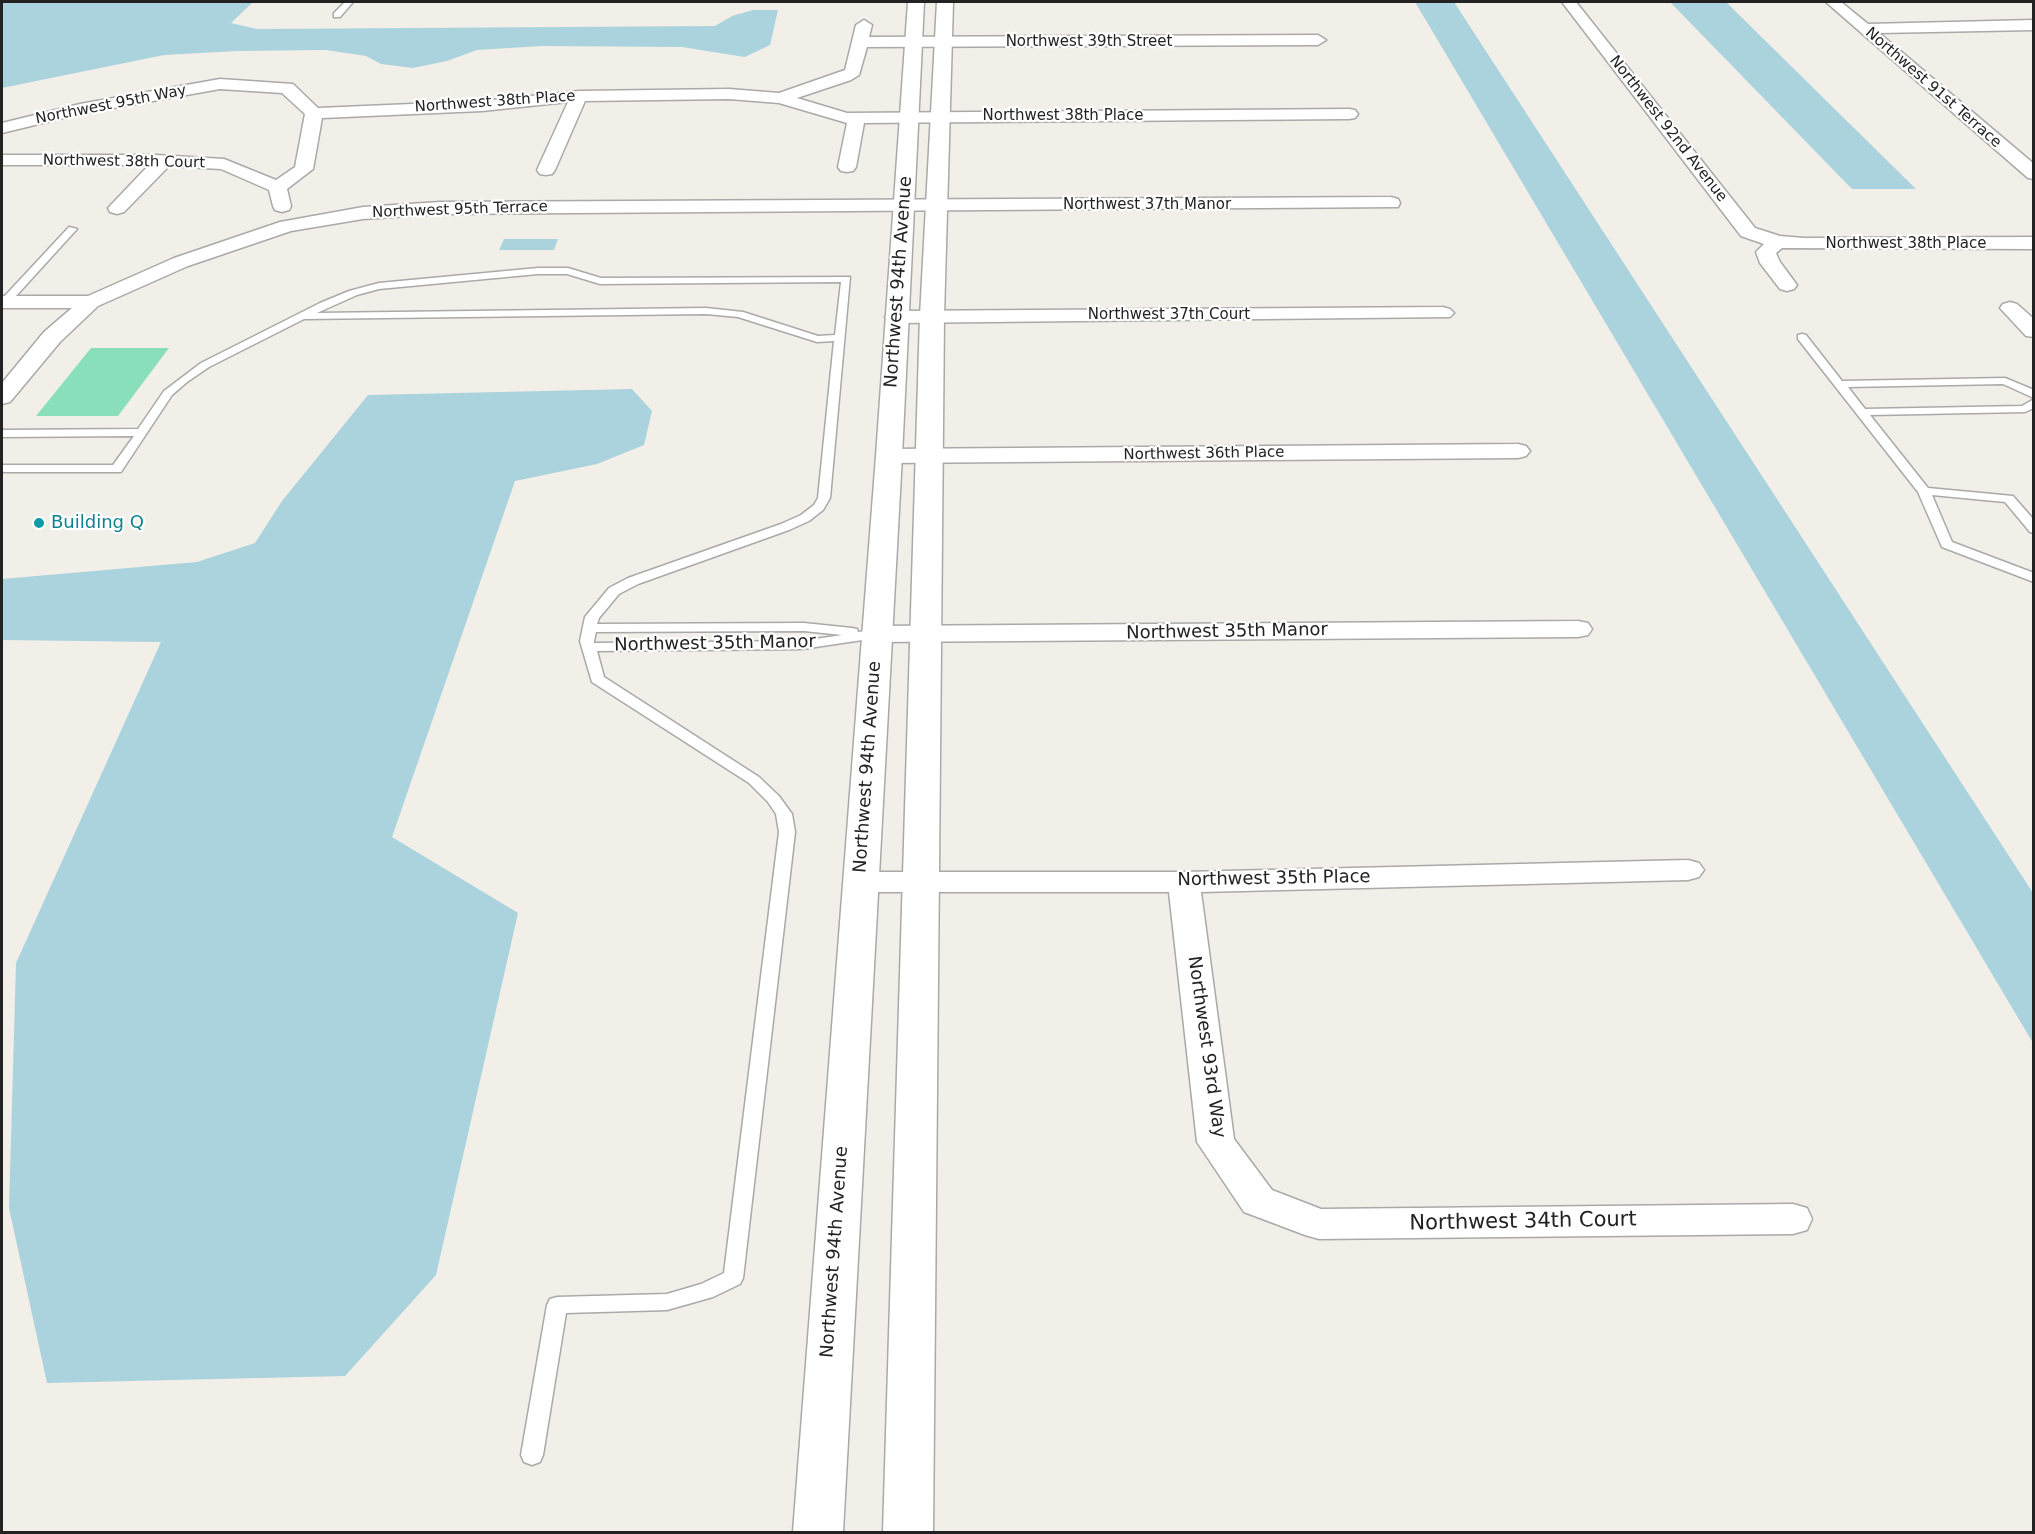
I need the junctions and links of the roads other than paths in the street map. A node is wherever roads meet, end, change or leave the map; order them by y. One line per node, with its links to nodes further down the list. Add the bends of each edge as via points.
1 (349, 2): 6 (lane)
2 (916, 2): 12 (street, Northwest 94th Avenue)
3 (945, 2): 12 (street, Northwest 94th Avenue)
4 (1569, 2): 32 (street, Northwest 92nd Avenue, via 1748,232)
5 (1833, 2): 9 (street, Northwest 91st Terrace)
6 (337, 15)
7 (864, 25): 11 (street, Northwest 38th Place)
8 (2034, 25): 9 (street)
9 (1864, 29): 25 (street, Northwest 91st Terrace)
10 (1318, 40): 12 (street, Northwest 39th Street)
11 (860, 42): 12 (street, Northwest 39th Street); 14 (street, Northwest 38th Place, via 853,72)
12 (929, 43): 18 (street, Northwest 94th Avenue); 19 (street, Northwest 94th Avenue)
13 (579, 96): 14 (street, Northwest 38th Place, via 729,94); 15 (street, Northwest 38th Place, via 482,106); 24 (street)
14 (780, 98): 17 (street, Northwest 38th Place, via 846,118)
15 (314, 112): 20 (street, Northwest 95th Way, via 287,88 220,84 80,109); 26 (street, via 304,169)
16 (1349, 114): 19 (street, Northwest 38th Place)
17 (857, 117): 18 (street, Northwest 38th Place); 23 (street)
18 (909, 117): 19 (street, Northwest 38th Place); 28 (street, Northwest 94th Avenue)
19 (941, 117): 28 (street, Northwest 94th Avenue)
20 (2, 128)
21 (2, 160): 22 (street, Northwest 38th Court)
22 (164, 161): 26 (street, Northwest 38th Court, via 224,164); 29 (street)
23 (847, 167)
24 (546, 170)
25 (2034, 174)
26 (277, 187): 30 (street)
27 (1391, 203): 28 (street, Northwest 37th Manor)
28 (920, 207): 30 (street, Northwest 95th Terrace, via 440,208 363,213); 40 (street, Northwest 94th Avenue); 41 (street, Northwest 94th Avenue)
29 (117, 208)
30 (287, 226): 35 (street, Northwest 95th Terrace, via 181,262)
31 (72, 229): 36 (lane)
32 (1778, 242): 33 (street, Northwest 38th Place); 34 (street, via 1766,252)
33 (2034, 243)
34 (1787, 285)
35 (91, 302): 36 (street); 47 (street, Northwest 95th Terrace, via 52,337)
36 (2, 303)
37 (2034, 308): 42 (street, via 2010,308)
38 (1443, 313): 40 (street, Northwest 37th Court)
39 (302, 316): 44 (lane, via 706,312 739,314 817,339); 44 (lane, via 379,286 501,273 568,271 600,281 846,279); 51 (lane, via 183,380 168,393)
40 (932, 316): 41 (street, Northwest 37th Court); 54 (street, Northwest 94th Avenue)
41 (896, 317): 53 (street, Northwest 94th Avenue)
42 (2034, 332)
43 (1802, 337): 45 (lane)
44 (840, 338): 62 (lane, via 824,498 819,507 785,527 614,591 592,617)
45 (1839, 384): 46 (lane, via 2005,381); 49 (lane)
46 (2034, 395)
47 (2, 397)
48 (2034, 402): 49 (lane, via 2025,409)
49 (1862, 412): 56 (lane)
50 (2, 432): 51 (lane)
51 (142, 432): 55 (lane, via 117,469)
52 (1518, 451): 54 (street, Northwest 36th Place)
53 (889, 456): 54 (street, Northwest 36th Place); 60 (street, Northwest 94th Avenue)
54 (929, 456): 61 (street, Northwest 94th Avenue)
55 (2, 469)
56 (1924, 491): 57 (lane, via 2009,499); 58 (lane, via 1947,543)
57 (2034, 529)
58 (2034, 578)
59 (1578, 629): 61 (street, Northwest 35th Manor)
60 (876, 634): 61 (street, Northwest 35th Manor); 62 (lane, Northwest 35th Manor, via 802,645); 64 (street, Northwest 94th Avenue)
61 (927, 635): 65 (street, Northwest 94th Avenue)
62 (589, 638): 69 (lane, via 597,679 754,780 784,814 787,832 733,1278 667,1302 557,1305)
63 (1688, 870): 66 (street, Northwest 35th Place)
64 (860, 882): 65 (street, Northwest 35th Place); 70 (street, Northwest 94th Avenue)
65 (919, 882): 66 (street, Northwest 35th Place); 71 (street, Northwest 94th Avenue)
66 (1184, 882): 67 (street, Northwest 93rd Way, via 1216,1142)
67 (1258, 1201): 68 (street, Northwest 34th Court, via 1319,1224)
68 (1793, 1220)
69 (532, 1455)
70 (818, 1533)
71 (908, 1533)

